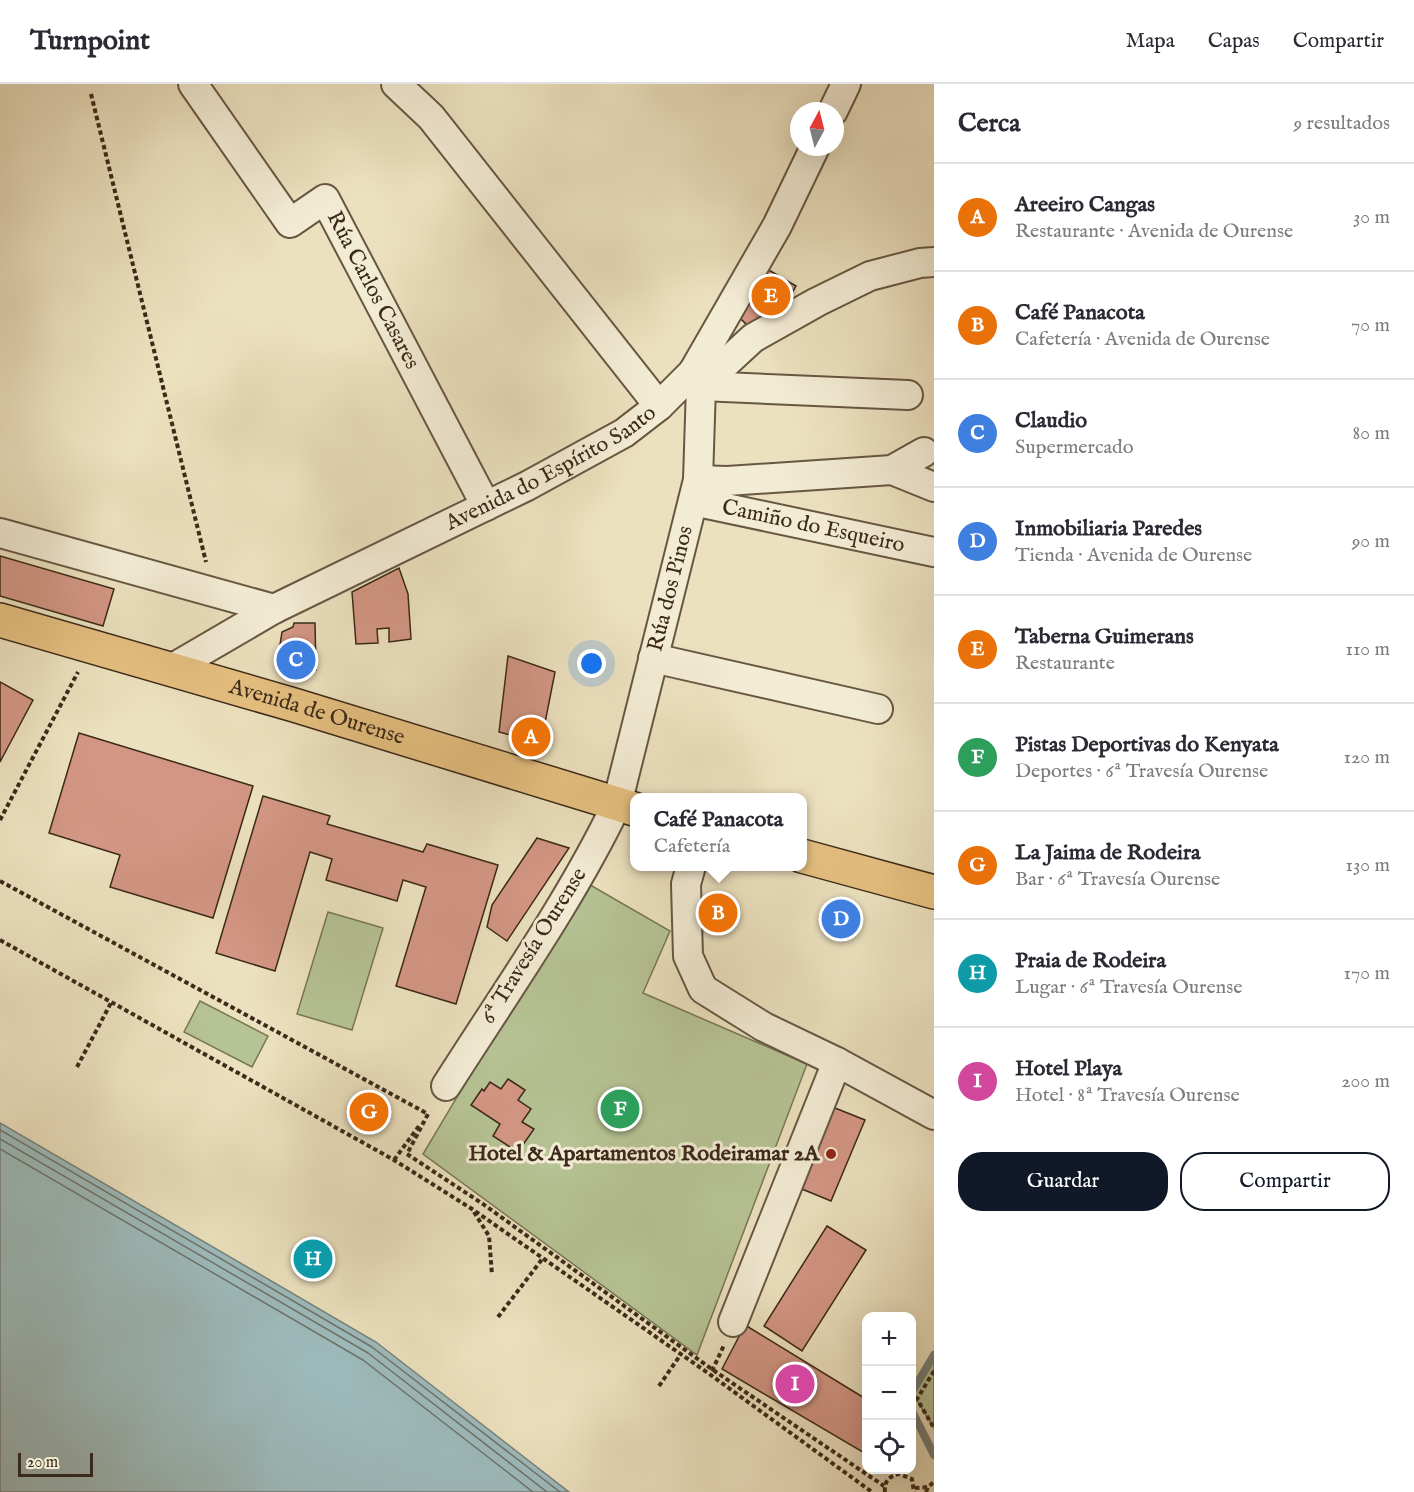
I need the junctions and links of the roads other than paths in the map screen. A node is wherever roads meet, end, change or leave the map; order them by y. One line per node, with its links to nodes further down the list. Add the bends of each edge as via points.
1 (194, 84): 14 (street, Rúa Carlos Casares, via 290,223 325,199)
2 (396, 84): 9 (street, via 431,117)
3 (846, 84): 4 (street)
4 (837, 102)
5 (811, 156): 7 (street, Avenida do Espírito Santo)
6 (934, 262): 7 (street, via 870,276 817,302 753,338)
7 (697, 379): 8 (street); 9 (street, Avenida do Espírito Santo); 13 (street, Rúa dos Pinos)
8 (908, 395)
9 (659, 406): 14 (street, Avenida do Espírito Santo, via 624,433)
10 (924, 452): 11 (street)
11 (892, 470): 12 (street); 13 (street, via 727,481)
12 (934, 487)
13 (696, 490): 16 (street, Camiño do Esqueiro); 19 (street, Rúa dos Pinos)
14 (486, 506): 17 (street, Avenida do Espírito Santo)
15 (0, 533): 17 (street)
16 (934, 552)
17 (274, 609): 20 (street, Avenida do Espírito Santo)
18 (0, 620): 20 (main road, Avenida de Ourense)
19 (653, 658): 21 (street); 22 (street, Rúa dos Pinos)
20 (171, 669): 22 (main road, Avenida de Ourense)
21 (878, 709)
22 (626, 806): 27 (street, 6ª Travesía Ourense, via 603,833)
23 (807, 857): 25 (main road)
24 (690, 871): 26 (street, via 686,884 688,956 703,989 764,1027)
25 (934, 892)
26 (837, 1062): 28 (street); 29 (street)
27 (446, 1086)
28 (934, 1115)
29 (734, 1322)

